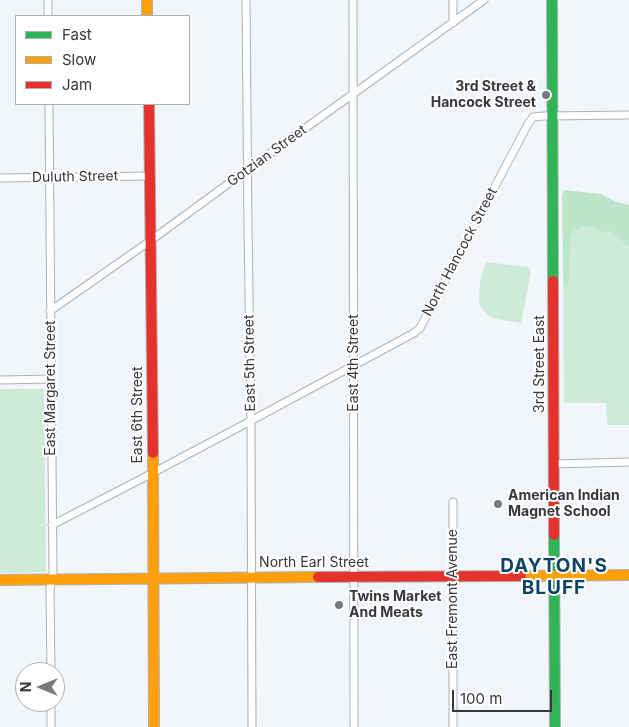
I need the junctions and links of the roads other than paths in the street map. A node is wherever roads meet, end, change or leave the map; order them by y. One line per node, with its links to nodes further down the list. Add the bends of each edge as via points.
1 (48, 0): 8 (street)
2 (147, 0): 9 (street)
3 (246, 0): 16 (street, East 5th Street)
4 (353, 0): 11 (street, East 4th Street)
5 (453, 0): 10 (street)
6 (484, 0): 10 (street, Gotzian Street)
7 (552, 0): 15 (street, 3rd Street East)
8 (48, 15)
9 (147, 15)
10 (453, 23): 11 (street, Gotzian Street)
11 (353, 95): 16 (street, Gotzian Street); 22 (street, East 4th Street)
12 (49, 105): 18 (street, East Margaret Street)
13 (148, 105): 17 (street, East 6th Street)
14 (629, 115): 15 (street)
15 (552, 116): 22 (street, North Hancock Street, via 536,116 531,120 420,328); 27 (street, 3rd Street East)
16 (247, 170): 20 (street, Gotzian Street); 25 (street, East 5th Street)
17 (150, 176): 18 (street, Duluth Street); 20 (street, East 6th Street)
18 (49, 177): 19 (street, Duluth Street); 21 (street, East Margaret Street)
19 (0, 178)
20 (150, 241): 21 (street, Gotzian Street); 28 (street, East 6th Street)
21 (50, 311): 23 (street, East Margaret Street)
22 (354, 365): 25 (street, North Hancock Street); 33 (street, East 4th Street)
23 (51, 379): 24 (street); 30 (street, East Margaret Street)
24 (0, 380)
25 (251, 421): 28 (street, North Hancock Street); 35 (street, East 5th Street)
26 (629, 462): 27 (street)
27 (554, 464): 32 (street, 3rd Street East)
28 (152, 474): 30 (street, North Hancock Street); 36 (street, East 6th Street)
29 (453, 502): 34 (street, East Fremont Avenue)
30 (52, 525): 38 (street, East Margaret Street)
31 (629, 575): 32 (street, North Earl Street)
32 (554, 576): 34 (street, North Earl Street); 46 (street, 3rd Street East)
33 (354, 577): 34 (street, North Earl Street); 35 (street, North Earl Street); 44 (street, East 4th Street)
34 (453, 577): 45 (street, East Fremont Avenue)
35 (251, 578): 36 (street, North Earl Street); 43 (street, East 5th Street)
36 (154, 579): 38 (street, North Earl Street); 42 (street, East 6th Street)
37 (0, 580): 38 (street, North Earl Street)
38 (52, 580): 39 (street, East Margaret Street)
39 (51, 662)
40 (51, 712): 41 (street)
41 (51, 727)
42 (154, 727)
43 (252, 727)
44 (354, 727)
45 (453, 727)
46 (555, 727)

